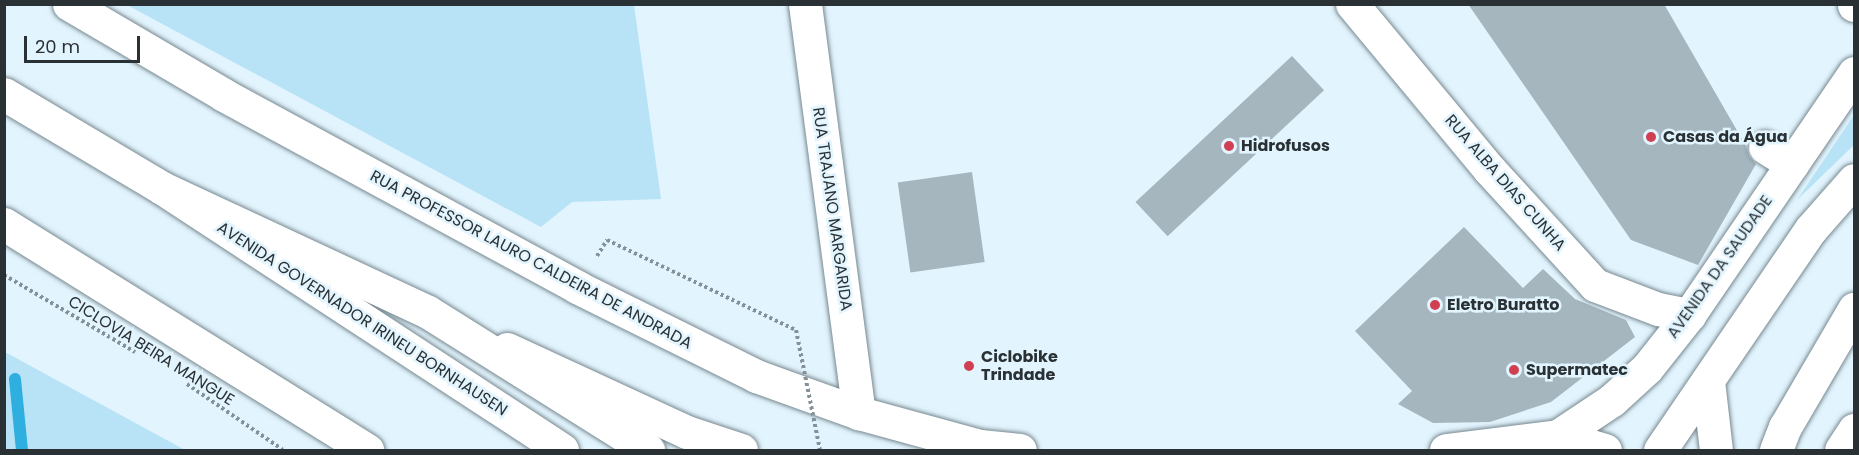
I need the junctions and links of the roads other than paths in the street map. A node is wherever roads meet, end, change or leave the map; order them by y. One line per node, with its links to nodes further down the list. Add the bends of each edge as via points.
1 (69, 4): 13 (main road, RUA PROFESSOR LAURO CALDEIRA DE ANDRADA, via 224,95 619,308 756,376)
2 (805, 4): 13 (main road, RUA TRAJANO MARGARIDA)
3 (1352, 4): 11 (main road, RUA ALBA DIAS CUNHA, via 1489,169 1595,285 1658,309)
4 (1854, 73): 11 (main road, AVENIDA DA SAUDADE, via 1779,156)
5 (4, 94): 7 (main road)
6 (1854, 180): 12 (main road, via 1811,229)
7 (162, 188): 10 (main road); 17 (main road, AVENIDA GOVERNADOR IRINEU BORNHAUSEN)
8 (4, 224): 16 (main road)
9 (1854, 309): 25 (main road, via 1785,427)
10 (428, 312): 18 (main road); 19 (main road, via 687,432)
11 (1689, 315): 15 (main road, AVENIDA DA SAUDADE, via 1647,368 1612,400)
12 (1708, 381): 23 (main road); 24 (main road)
13 (859, 413): 20 (main road, RUA PROFESSOR LAURO CALDEIRA DE ANDRADA, via 980,446)
14 (1854, 430): 26 (main road)
15 (1558, 436): 21 (main road); 22 (main road)
16 (367, 450)
17 (562, 450)
18 (648, 450)
19 (741, 450)
20 (1020, 450)
21 (1446, 450)
22 (1605, 450)
23 (1660, 450)
24 (1716, 450)
25 (1776, 450)
26 (1841, 450)

